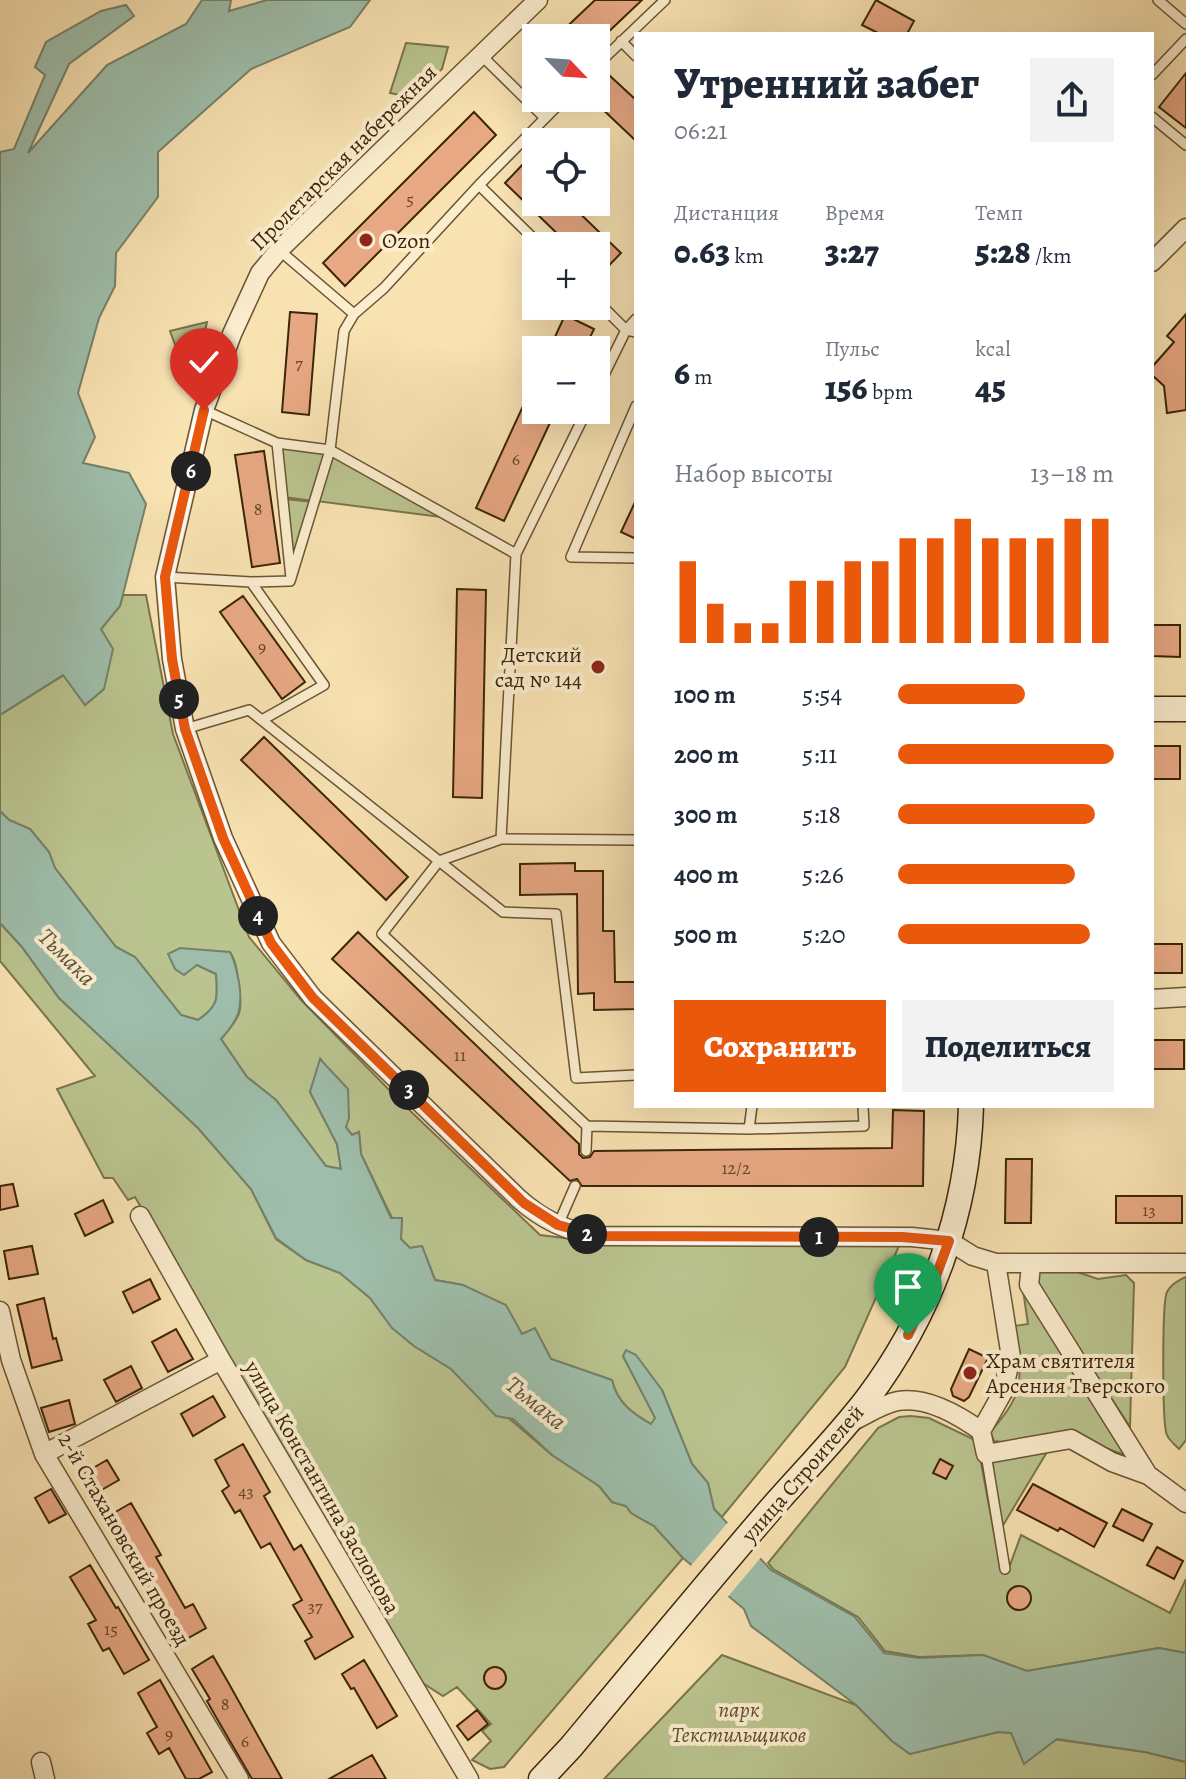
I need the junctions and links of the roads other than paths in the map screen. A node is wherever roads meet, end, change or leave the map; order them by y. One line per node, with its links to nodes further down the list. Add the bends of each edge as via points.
1 (538, 0): 9 (street, Пролетарская набережная)
2 (665, 0): 6 (lane)
3 (1158, 0): 4 (lane)
4 (1186, 24)
5 (1186, 39): 10 (lane)
6 (621, 41): 7 (lane); 8 (lane)
7 (610, 52)
8 (634, 54)
9 (481, 55): 12 (lane); 18 (street, Пролетарская набережная)
10 (1154, 73)
11 (551, 112): 12 (lane)
12 (545, 118): 15 (lane)
13 (1154, 119): 14 (lane)
14 (1186, 145)
15 (479, 185): 17 (lane); 21 (lane)
16 (1186, 228): 19 (street)
17 (527, 232)
18 (279, 250): 21 (lane); 24 (street, Пролетарская набережная, via 260,273)
19 (1154, 260)
20 (610, 312): 22 (lane)
21 (354, 314): 28 (lane, via 344,331)
22 (631, 331): 23 (lane)
23 (610, 367)
24 (204, 410): 27 (lane); 31 (street, Пролетарская набережная)
25 (634, 411): 30 (lane, via 571,557)
26 (580, 424): 29 (lane)
27 (277, 443): 28 (lane); 32 (lane)
28 (330, 450): 29 (lane); 32 (lane)
29 (516, 554): 38 (lane)
30 (634, 558)
31 (165, 577): 33 (lane); 37 (street, Пролетарская набережная)
32 (291, 578): 33 (lane)
33 (251, 582): 36 (lane, via 324,685)
34 (1154, 709): 35 (main road)
35 (1186, 709)
36 (262, 720): 37 (lane, via 249,710); 40 (lane)
37 (185, 729): 52 (street, Пролетарская набережная, via 223,838 271,943 313,998 524,1203)
38 (501, 839): 39 (lane); 40 (lane)
39 (634, 840)
40 (439, 861): 43 (lane, via 503,912 556,914 576,1078); 47 (lane, via 382,934)
41 (1186, 997): 42 (street)
42 (1154, 999)
43 (634, 1075)
44 (752, 1108): 48 (lane)
45 (863, 1108): 48 (lane, via 864,1126)
46 (971, 1108): 53 (main road, улица Строителей, via 967,1165)
47 (587, 1126): 48 (lane); 49 (lane)
48 (749, 1129)
49 (586, 1151)
50 (575, 1186): 52 (lane)
51 (140, 1216): 58 (street, улица Константина Заслонова)
52 (558, 1225): 53 (street, Пролетарская набережная, via 598,1236)
53 (949, 1241): 54 (street); 60 (main road, улица Строителей, via 908,1335)
54 (996, 1263): 56 (street); 61 (street, via 1011,1357 1003,1392)
55 (1186, 1263): 56 (street)
56 (1031, 1265): 64 (street, via 1029,1285)
57 (0, 1311): 59 (street, 2-й Стахановский проезд)
58 (221, 1360): 62 (street); 68 (street, улица Константина Заслонова)
59 (6, 1361): 62 (street, 2-й Стахановский проезд)
60 (844, 1426): 61 (street, via 897,1401 912,1400); 69 (main road, улица Строителей)
61 (981, 1431): 63 (street)
62 (44, 1454): 67 (street, 2-й Стахановский проезд)
63 (986, 1454): 64 (street, via 1071,1439); 66 (lane)
64 (1148, 1475): 65 (street)
65 (1186, 1503)
66 (1005, 1569)
67 (239, 1779)
68 (469, 1779)
69 (541, 1779)

